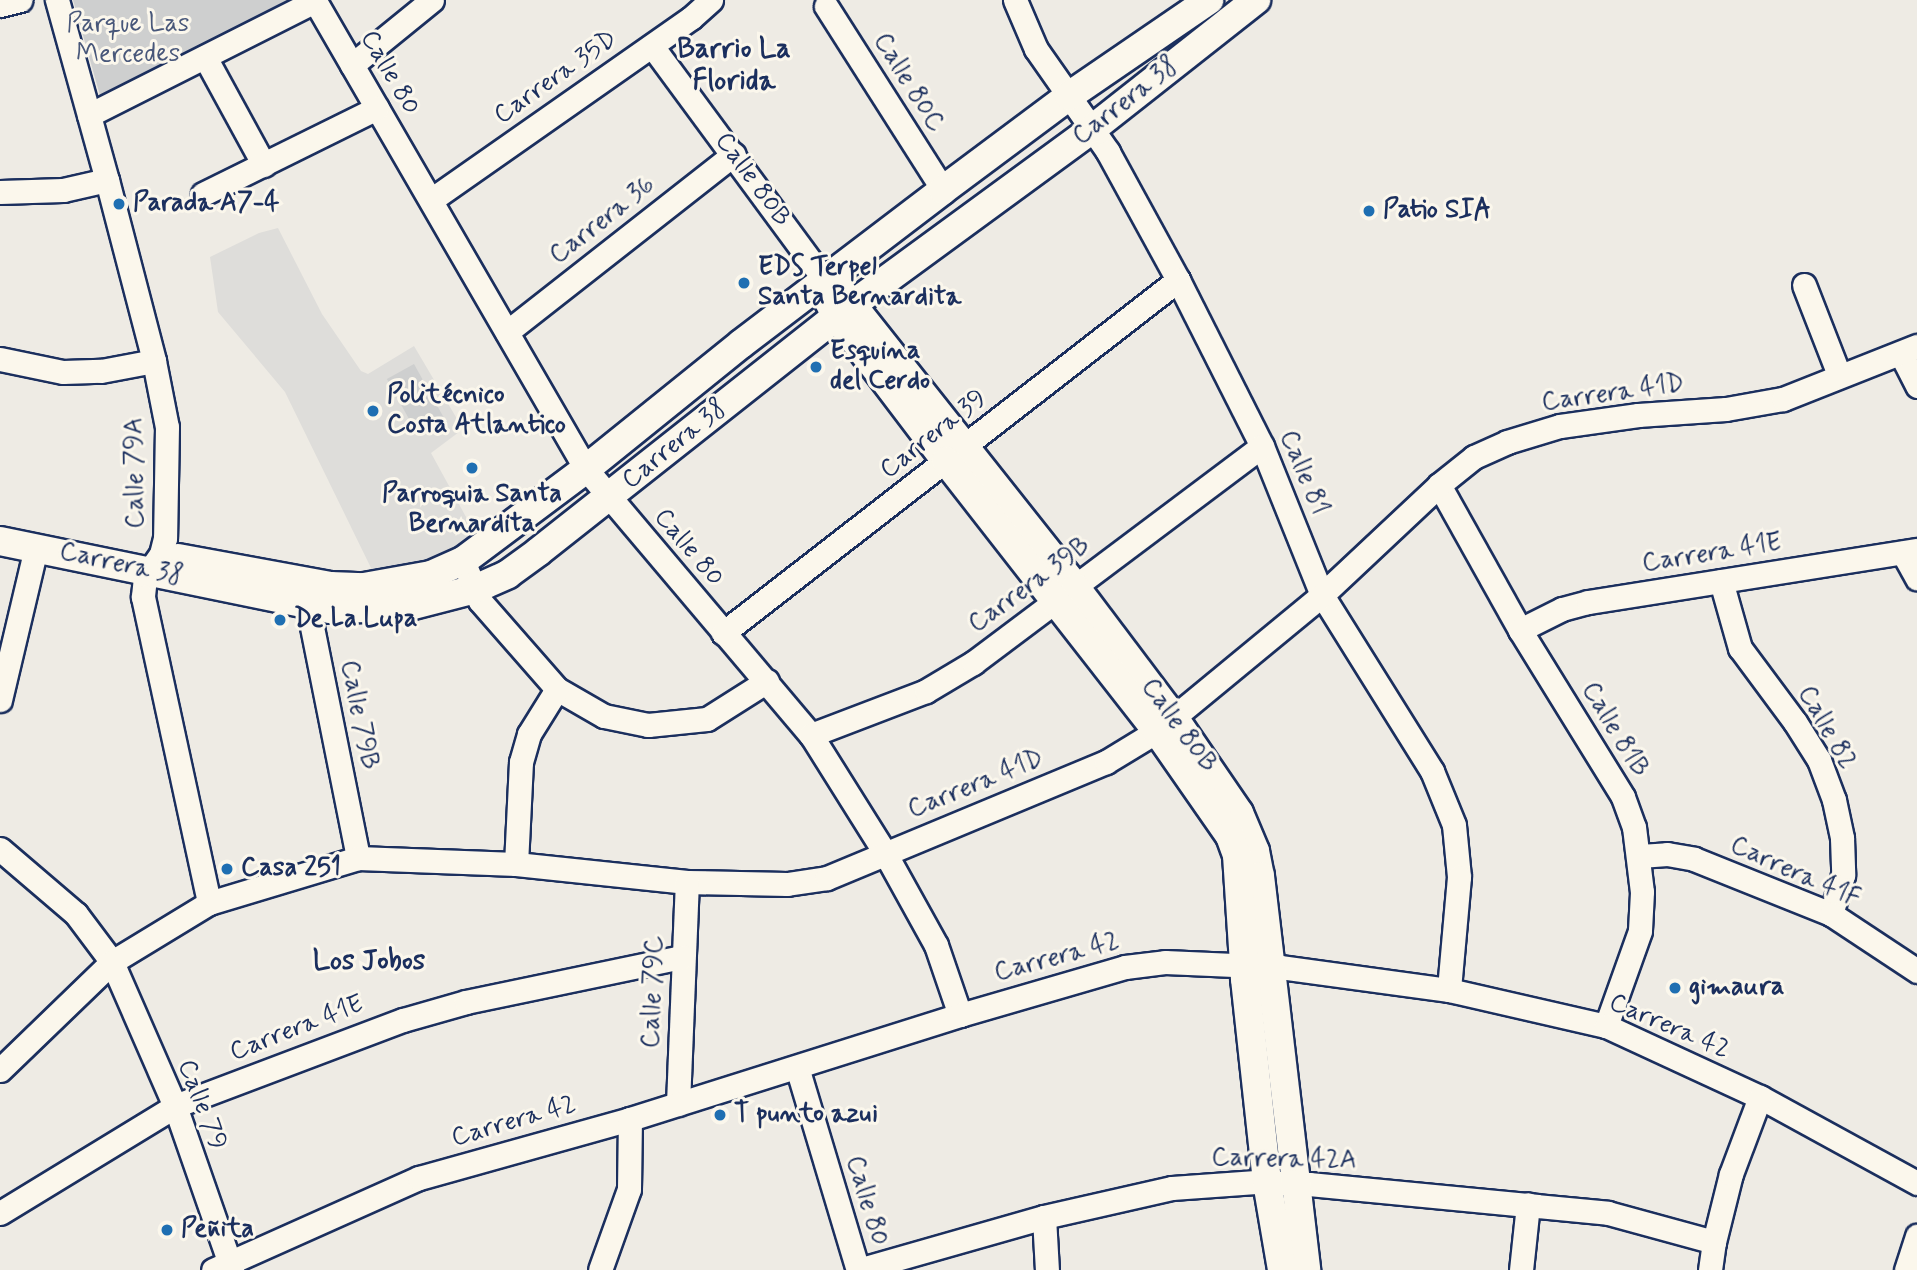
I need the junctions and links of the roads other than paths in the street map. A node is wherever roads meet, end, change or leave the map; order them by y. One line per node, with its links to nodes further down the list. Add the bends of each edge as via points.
1 (20, 0): 9 (street)
2 (57, 0): 16 (street, Calle 79A)
3 (432, 0): 13 (street)
4 (711, 0): 11 (street, Carrera 35D)
5 (1015, 0): 14 (street, Calle 81, via 1036,49)
6 (1209, 0): 14 (main road, Carrera 38)
7 (1256, 0): 17 (main road, Carrera 38)
8 (315, 1): 12 (street); 13 (street, Calle 80)
9 (0, 5)
10 (826, 6): 21 (street, Calle 80C)
11 (652, 46): 18 (street, Calle 80B); 24 (street, Carrera 35D)
12 (205, 57): 16 (street); 19 (street)
13 (352, 65): 15 (street, Calle 80)
14 (1069, 96): 17 (street, Calle 81); 21 (main road, Carrera 38)
15 (377, 108): 19 (street); 24 (street, Calle 80)
16 (89, 115): 20 (street, Calle 79A)
17 (1092, 129): 25 (street, Calle 81); 28 (main road, Carrera 38)
18 (734, 154): 26 (street, Calle 80B); 29 (street, Carrera 36)
19 (264, 164): 23 (street)
20 (107, 180): 22 (street, via 54,191); 32 (street, Calle 79A)
21 (943, 190): 26 (main road, Carrera 38)
22 (0, 192)
23 (203, 194)
24 (431, 200): 29 (street, Calle 80)
25 (1178, 280): 35 (street, Calle 81); 36 (street, Carrera 39)
26 (825, 281): 28 (main road, Calle 80B, via 846,294); 37 (main road, Carrera 38)
27 (1804, 285): 33 (street)
28 (845, 310): 36 (main road, Calle 80B); 39 (main road, Carrera 38)
29 (507, 332): 37 (street, Calle 80)
30 (1909, 350): 33 (street, Carrera 41D); 34 (street)
31 (0, 359): 32 (street, via 63,372 101,371)
32 (154, 361): 45 (street, Calle 79A, via 167,427 165,538)
33 (1839, 375): 38 (street, Carrera 41D, via 1783,399 1560,426 1474,457)
34 (1917, 386)
35 (1262, 446): 50 (street, Carrera 39B); 51 (street, Calle 81)
36 (954, 454): 50 (main road, Calle 80B); 53 (street, Carrera 39)
37 (586, 469): 39 (street, Calle 80); 44 (main road, Carrera 38)
38 (1439, 485): 51 (street, Carrera 41D); 52 (street, Calle 81B)
39 (610, 498): 48 (main road, Carrera 38, via 508,574); 53 (street, Calle 80)
40 (0, 522): 45 (main road, Carrera 38)
41 (0, 541): 42 (main road, Carrera 38)
42 (36, 548): 45 (main road, Carrera 38); 56 (street)
43 (1910, 551): 46 (street); 47 (street, Carrera 41E)
44 (463, 561): 48 (street); 49 (main road, Carrera 38, via 399,583)
45 (154, 562): 49 (main road, Carrera 38); 65 (street, Calle 79A, via 143,597)
46 (1917, 578)
47 (1721, 581): 52 (street, Carrera 41E, via 1588,602); 66 (street, Calle 82, via 1740,648 1819,760 1834,800 1843,875)
48 (475, 589): 49 (main road, Carrera 38, via 406,607 367,610); 55 (street, via 480,601)
49 (308, 594): 62 (street, Calle 79B)
50 (1066, 595): 57 (main road, Calle 80B); 58 (street, Carrera 39B, via 926,691)
51 (1322, 595): 57 (street, Carrera 41D); 71 (street, Calle 81, via 1432,771 1454,825 1459,877)
52 (1520, 630): 61 (street, Calle 81B, via 1623,797)
53 (723, 633): 54 (street, Calle 80)
54 (767, 681): 55 (street, via 707,719 648,725 604,716); 58 (street, Calle 80)
55 (557, 690): 63 (street, via 529,734 522,762)
56 (0, 700)
57 (1166, 724): 60 (street, Carrera 41D, via 1106,762); 69 (main road, Calle 80B, via 1239,813 1249,835 1260,876)
58 (811, 736): 60 (street, Calle 80)
59 (0, 849): 68 (street, Calle 79, via 76,914)
60 (885, 853): 64 (street, Carrera 41D, via 827,878 787,884); 72 (street, Calle 80, via 936,945)
61 (1640, 856): 66 (street, Carrera 41F, via 1694,859); 73 (street, Calle 81B, via 1640,931)
62 (358, 858): 63 (street, Carrera 41D); 65 (street, Carrera 41D)
63 (516, 864): 64 (street, Carrera 41D)
64 (687, 882): 67 (street, Calle 79C)
65 (209, 904): 68 (street, Carrera 41D)
66 (1831, 914): 70 (street, Carrera 41F)
67 (682, 957): 77 (street, Calle 79C); 78 (street, Carrera 41E, via 466,1002 403,1020)
68 (112, 962): 74 (street, Carrera 41D); 78 (street, Calle 79)
69 (1256, 966): 71 (street, Carrera 42); 72 (street, Carrera 42, via 1166,962 1125,967); 80 (main road, Calle 80B)
70 (1917, 971)
71 (1449, 990): 73 (street, Carrera 42)
72 (960, 1014): 75 (street, Carrera 42)
73 (1606, 1026): 76 (street, Carrera 42)
74 (2, 1064)
75 (797, 1067): 77 (street, Carrera 42); 89 (street, Calle 80)
76 (1760, 1097): 81 (street, Carrera 42); 86 (street, via 1731,1174)
77 (678, 1104): 79 (street, Carrera 42)
78 (174, 1106): 83 (street, Carrera 41E); 87 (street, Calle 79)
79 (630, 1119): 87 (street, Carrera 42, via 419,1178); 88 (street, via 629,1189)
80 (1281, 1183): 82 (street, Carrera 42A); 84 (street, Carrera 42A, via 1172,1188); 91 (main road, Calle 80B); 92 (main road, Calle 80B)
81 (1917, 1183)
82 (1528, 1204): 86 (street, Carrera 42A, via 1608,1213); 93 (street)
83 (0, 1213)
84 (1044, 1217): 89 (street, Carrera 42A); 90 (street)
85 (1917, 1236): 95 (street)
86 (1714, 1242): 94 (street)
87 (225, 1267)
88 (600, 1270)
89 (858, 1270)
90 (1047, 1270)
91 (1282, 1270)
92 (1306, 1270)
93 (1521, 1270)
94 (1710, 1270)
95 (1906, 1270)

